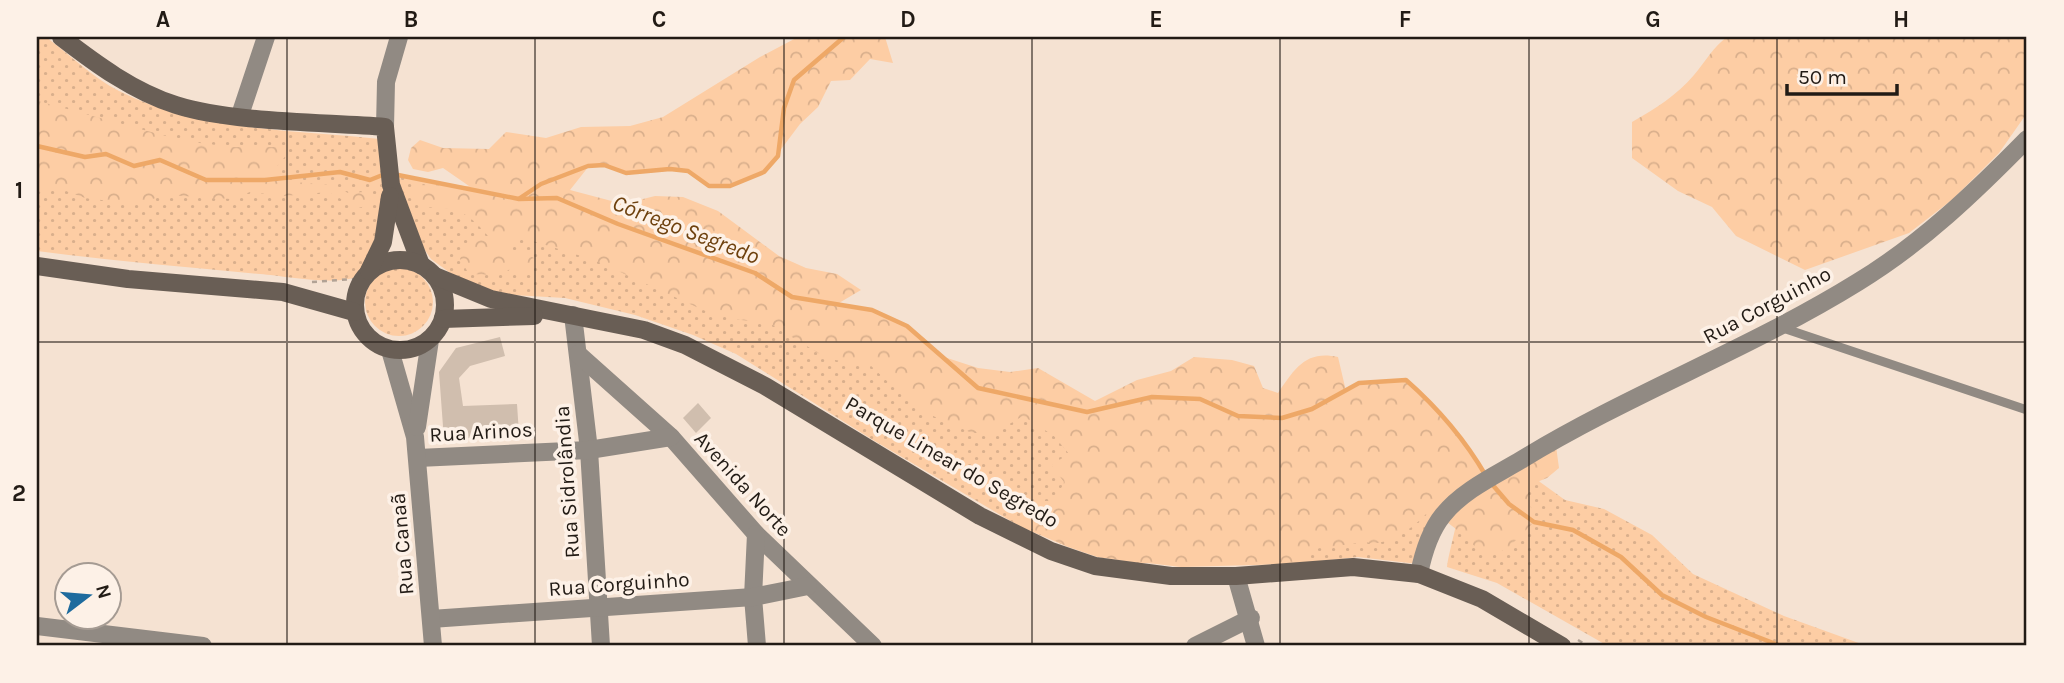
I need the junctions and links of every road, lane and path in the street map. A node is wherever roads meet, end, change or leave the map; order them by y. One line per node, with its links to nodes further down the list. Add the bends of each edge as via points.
1 (266, 37): 4 (street)
2 (399, 37): 5 (street, via 386,82)
3 (72, 40): 4 (main road, via 148,94 178,106)
4 (240, 116): 5 (main road)
5 (385, 127): 7 (main road)
6 (2027, 139): 14 (street, Rua Corguinho, via 1911,247)
7 (390, 182): 9 (main road); 10 (main road, via 383,242)
8 (37, 266): 11 (main road, via 283,292)
9 (428, 270): 10 (main road, via 403,260 385,261); 12 (main road, via 491,299); 13 (main road, via 446,304)
10 (369, 271): 11 (main road, via 357,288)
11 (354, 312): 16 (main road, via 366,337)
12 (569, 315): 13 (main road); 17 (street, Rua Sidrolândia); 25 (main road, via 644,330 727,364 980,516 1051,551 1130,573)
13 (443, 319): 15 (main road)
14 (1779, 326): 18 (lane); 24 (street, Rua Corguinho, via 1552,441 1476,488 1442,516)
15 (430, 340): 16 (main road, via 418,347); 19 (street, Rua Canaã)
16 (390, 350): 19 (street, Rua Canaã)
17 (578, 354): 20 (street, Avenida Norte); 21 (street, Rua Sidrolândia)
18 (2027, 410)
19 (415, 437): 22 (street, Rua Canaã)
20 (671, 437): 21 (street, Rua Arinos); 23 (street, Avenida Norte)
21 (589, 450): 22 (street, Rua Arinos); 28 (street, Rua Sidrolândia)
22 (418, 458): 30 (street, Rua Canaã)
23 (755, 534): 26 (street, Avenida Norte); 27 (street)
24 (1419, 573): 25 (main road, via 1353,567); 32 (main road)
25 (1236, 576): 29 (street)
26 (808, 586): 27 (street, Rua Corguinho); 37 (street, Avenida Norte)
27 (753, 597): 28 (street, Rua Corguinho); 36 (street)
28 (598, 609): 30 (street, Rua Corguinho); 35 (street, Rua Sidrolândia)
29 (1251, 618): 38 (street); 39 (street)
30 (431, 619): 34 (street, Rua Canaã)
31 (37, 626): 33 (street)
32 (1570, 643): 40 (path)
33 (202, 646)
34 (433, 646)
35 (601, 646)
36 (757, 646)
37 (873, 646)
38 (1195, 646)
39 (1256, 646)
40 (1588, 646)

